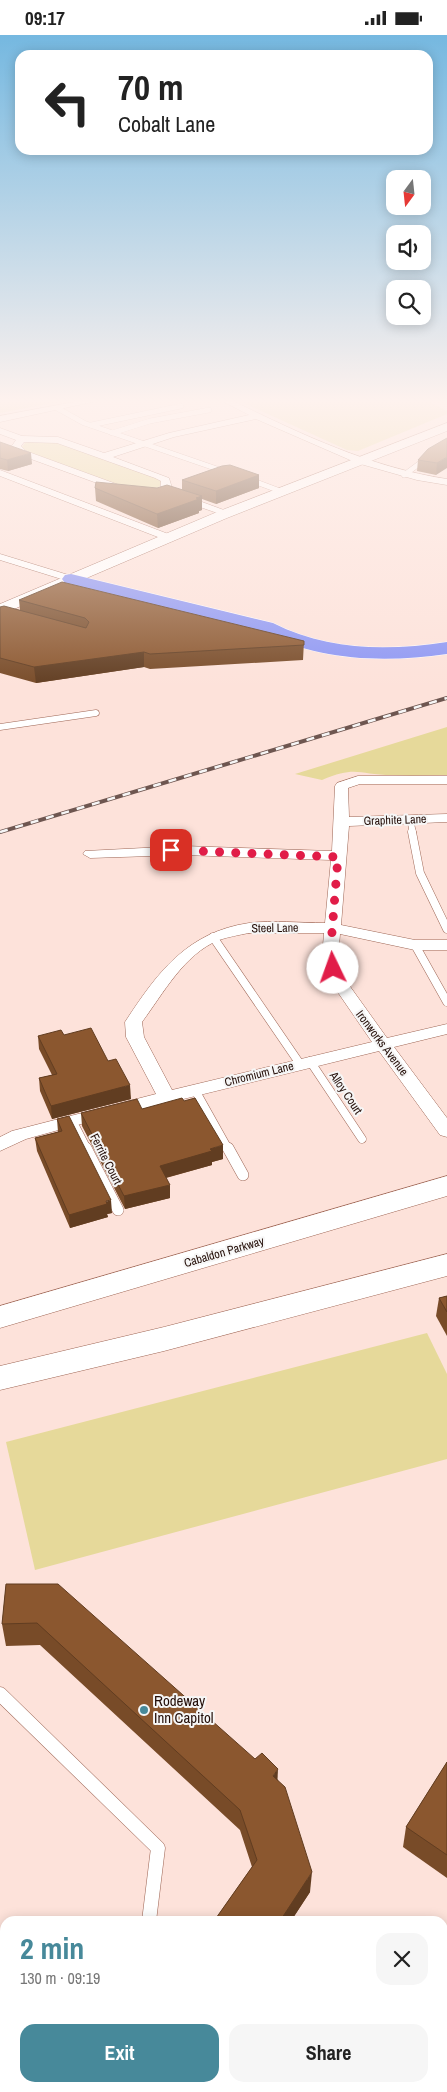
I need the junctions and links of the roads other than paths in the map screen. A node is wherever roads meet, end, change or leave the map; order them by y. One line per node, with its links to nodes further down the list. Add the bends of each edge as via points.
1 (64, 497): 5 (street)
2 (176, 497): 4 (street)
3 (268, 497): 4 (main road)
4 (226, 513): 5 (main road)
5 (167, 537): 7 (main road)
6 (0, 557): 7 (street)
7 (71, 579): 8 (main road); 9 (highway, via 267,627 292,639 328,647 389,653)
8 (2, 613)
9 (447, 648)
10 (96, 713): 11 (lane)
11 (0, 727)
12 (447, 780): 15 (street, Ironworks Avenue, via 348,783 340,793)
13 (447, 818): 14 (street, Graphite Lane)
14 (410, 819): 15 (street, Graphite Lane); 19 (lane, via 420,873)
15 (342, 821): 17 (street, Ironworks Avenue)
16 (90, 854): 17 (street, via 171,850)
17 (338, 857): 18 (street, Ironworks Avenue)
18 (332, 928): 20 (street, Steel Lane, via 249,928); 21 (street, Steel Lane); 25 (street, Ironworks Avenue, via 330,957 336,979)
19 (447, 929)
20 (213, 937): 26 (lane, Alloy Court); 28 (street, Steel Lane, via 177,964 133,1022 135,1037)
21 (415, 945): 22 (street, Steel Lane); 23 (lane)
22 (447, 945)
23 (447, 1002)
24 (447, 1029): 25 (street, Chromium Lane)
25 (384, 1044): 26 (street, Chromium Lane); 30 (street, Ironworks Avenue)
26 (305, 1063): 27 (street, Chromium Lane); 31 (lane, Alloy Court)
27 (195, 1090): 28 (street, Chromium Lane); 33 (lane)
28 (167, 1097): 29 (street, Chromium Lane)
29 (72, 1120): 32 (street, Chromium Lane, via 19,1135); 35 (lane, Ferrite Court)
30 (447, 1131)
31 (362, 1139)
32 (0, 1145)
33 (243, 1175)
34 (447, 1186): 39 (main road, Cabaldon Parkway)
35 (118, 1210)
36 (447, 1249): 38 (main road, via 363,1270 343,1279)
37 (447, 1265): 38 (main road)
38 (320, 1298): 40 (main road)
39 (0, 1317)
40 (0, 1378)
41 (0, 1694): 42 (lane, via 158,1848)
42 (150, 1916)

